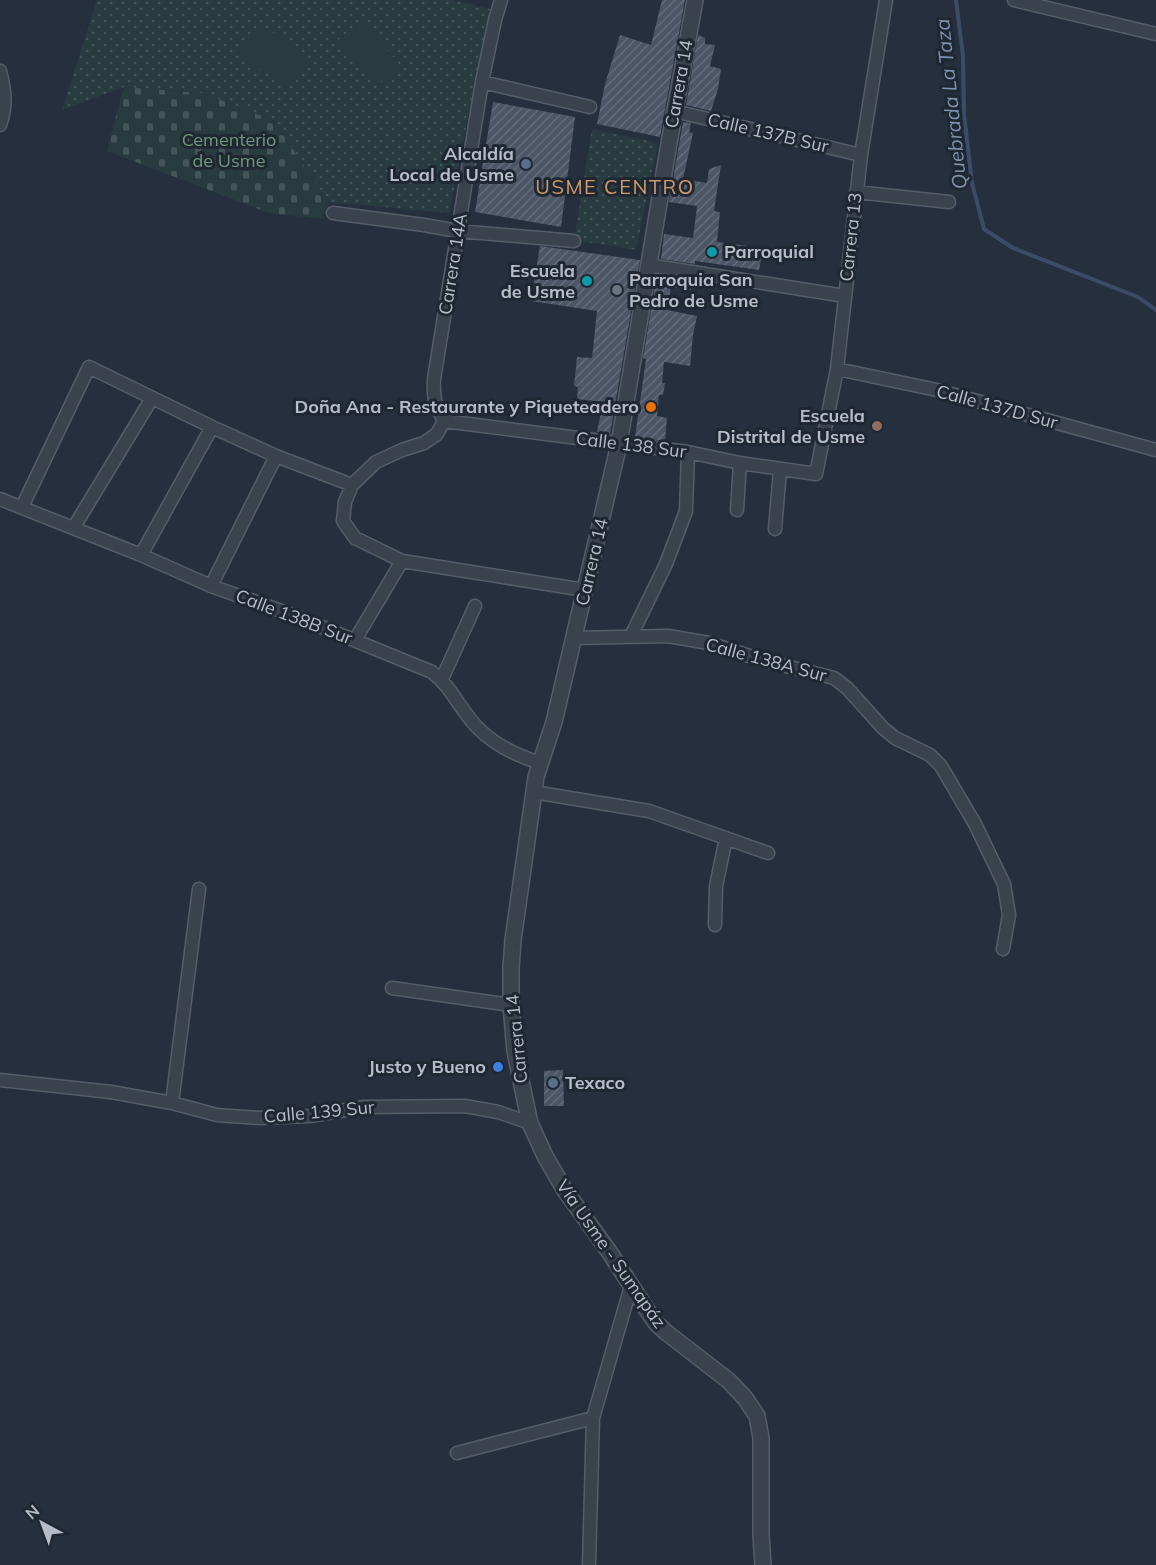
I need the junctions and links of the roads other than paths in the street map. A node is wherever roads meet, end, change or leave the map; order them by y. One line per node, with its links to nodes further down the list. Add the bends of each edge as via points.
1 (501, 0): 7 (street, Carrera 14A)
2 (695, 0): 9 (street, Carrera 14)
3 (886, 0): 11 (street, Carrera 13)
4 (1014, 0): 5 (street)
5 (1156, 34)
6 (0, 71): 10 (street, via 5,112)
7 (482, 82): 8 (street); 15 (street, Carrera 14A)
8 (590, 107)
9 (675, 111): 11 (street, Calle 137B Sur); 17 (street, Carrera 14)
10 (0, 125)
11 (861, 155): 12 (street, Carrera 13)
12 (856, 192): 13 (street); 18 (street, Carrera 13)
13 (949, 202)
14 (333, 213): 15 (street)
15 (458, 231): 16 (street); 21 (street, Carrera 14A, via 434,379 433,396)
16 (574, 241)
17 (648, 265): 18 (street); 23 (street, Carrera 14)
18 (845, 296): 19 (street, Carrera 13)
19 (837, 369): 24 (street, Calle 137D Sur, via 937,390); 29 (street, Carrera 13)
20 (152, 398): 22 (street); 32 (street, via 89,367); 34 (street)
21 (444, 421): 23 (street, Calle 138 Sur); 30 (street, via 437,434 376,462)
22 (212, 427): 26 (street); 36 (street)
23 (619, 444): 25 (street, Calle 138 Sur); 39 (street, Carrera 14)
24 (1156, 450)
25 (688, 452): 27 (street, Calle 138 Sur); 41 (street, via 686,511 666,564)
26 (276, 456): 30 (street); 38 (street)
27 (740, 463): 28 (street, Calle 138 Sur); 33 (street)
28 (780, 470): 29 (street, Calle 138 Sur); 35 (street)
29 (816, 474)
30 (352, 485): 37 (street, via 343,521 355,538)
31 (0, 499): 32 (street, Calle 138B Sur)
32 (22, 507): 34 (street, Calle 138B Sur)
33 (737, 510)
34 (74, 527): 36 (street, Calle 138B Sur)
35 (775, 529)
36 (141, 555): 38 (street, Calle 138B Sur)
37 (402, 561): 39 (street); 43 (street)
38 (211, 586): 43 (street, Calle 138B Sur)
39 (585, 590): 42 (street, Carrera 14)
40 (475, 606): 44 (street)
41 (631, 636): 42 (street, Calle 138A Sur); 51 (street, Calle 138A Sur, via 668,636 709,643 834,678 895,738 930,755 941,766 975,824 1004,884 1010,915)
42 (574, 638): 45 (street, Carrera 14)
43 (355, 640): 44 (street, Calle 138B Sur)
44 (442, 679): 45 (street, Calle 138B Sur, via 479,729 523,758)
45 (540, 763): 46 (street, Carrera 14)
46 (533, 792): 47 (street, via 649,811); 53 (street, Carrera 14, via 513,940)
47 (726, 838): 48 (street); 50 (street, via 716,886)
48 (768, 853)
49 (199, 889): 55 (street)
50 (715, 925)
51 (1003, 949)
52 (392, 988): 53 (street)
53 (511, 1005): 56 (street, Carrera 14, via 515,1051)
54 (0, 1080): 55 (street, Calle 139 Sur)
55 (172, 1103): 56 (street, Calle 139 Sur, via 216,1115 260,1118 310,1116 364,1107 465,1106)
56 (530, 1123): 57 (street, Vía Usme - Sumapáz, via 564,1189)
57 (631, 1286): 58 (street); 61 (street, Vía Usme - Sumapáz, via 656,1323 729,1381 757,1416 761,1438)
58 (593, 1418): 59 (street); 60 (street)
59 (457, 1453)
60 (589, 1565)
61 (763, 1565)

